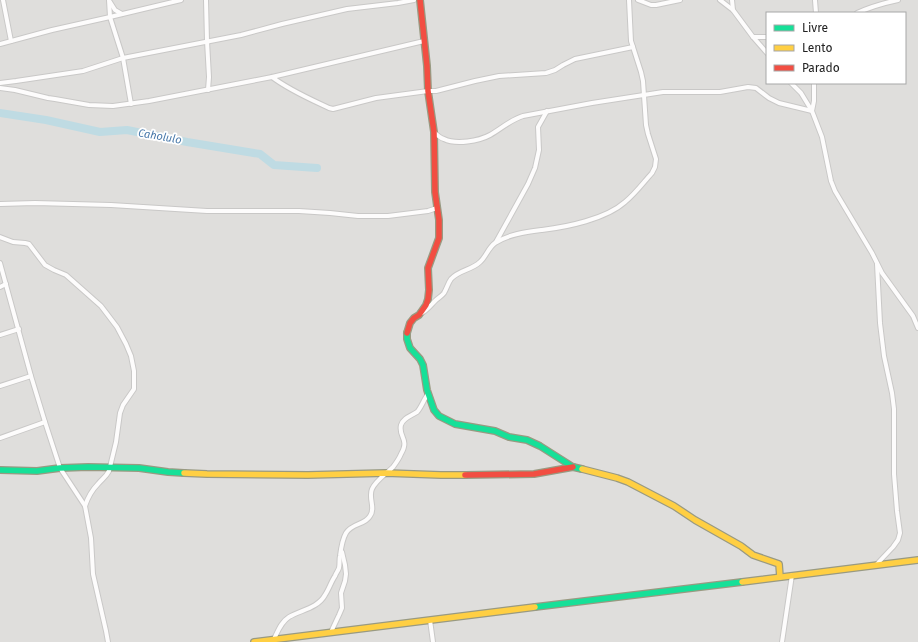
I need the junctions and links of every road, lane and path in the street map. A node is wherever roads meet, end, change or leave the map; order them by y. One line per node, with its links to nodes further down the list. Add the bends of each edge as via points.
1 (3, 0): 21 (street)
2 (109, 0): 17 (street, via 115,10); 18 (street)
3 (180, 0): 17 (street)
4 (206, 0): 22 (street)
5 (414, 0): 22 (street, via 347,9)
6 (420, 0): 23 (street)
7 (629, 0): 25 (street)
8 (638, 0): 9 (street, via 656,5)
9 (680, 0)
10 (720, 0): 14 (street)
11 (732, 0): 14 (street)
12 (815, 0): 15 (street)
13 (898, 0): 16 (street)
14 (733, 10): 20 (street)
15 (816, 12)
16 (859, 12)
17 (122, 14): 18 (street)
18 (110, 17): 21 (street); 27 (street)
19 (766, 37): 20 (street)
20 (753, 38): 26 (street)
21 (11, 41): 24 (street)
22 (207, 41): 27 (street); 33 (street)
23 (424, 41): 28 (street); 34 (street)
24 (0, 44)
25 (633, 47): 34 (street, via 575,59 546,73 499,76); 35 (street, via 641,72)
26 (766, 52)
27 (123, 58): 29 (street, via 83,71); 36 (street)
28 (272, 77): 33 (street); 34 (street, via 290,89 333,109 376,98)
29 (0, 83)
30 (792, 84): 38 (street)
31 (814, 84): 38 (street)
32 (0, 88): 36 (street, via 90,105 109,107)
33 (208, 90): 36 (street)
34 (428, 91): 39 (street)
35 (644, 95): 37 (street); 38 (street, via 672,91 720,92 748,87 756,88 779,103); 43 (street, via 646,125 656,163 652,173 625,203 607,214 588,220 520,233)
36 (131, 104)
37 (547, 111): 39 (street, via 516,118 489,136 471,141 449,141); 43 (street, via 538,127 539,150 535,168)
38 (812, 111): 45 (street, via 822,137 831,181)
39 (434, 132): 41 (street)
40 (0, 204): 41 (street, via 111,205 358,216 388,216)
41 (437, 208): 48 (street, via 439,238 428,268 428,299)
42 (0, 237): 57 (street, via 29,244 45,265 66,275 101,306 126,344 134,371 134,389 120,414)
43 (495, 243): 48 (street, via 481,262 451,279 445,292)
44 (0, 264): 46 (street)
45 (877, 264): 49 (street, via 913,316); 65 (street, via 880,323 893,401 894,474 900,534 896,543)
46 (6, 284): 47 (street); 50 (street)
47 (0, 287)
48 (419, 315): 54 (street, via 408,327 407,339 410,348 423,365)
49 (918, 328)
50 (19, 329): 51 (street); 52 (street)
51 (0, 336)
52 (31, 376): 53 (street); 55 (street)
53 (0, 386)
54 (428, 394): 58 (street, via 434,410 444,419 455,424 496,431 509,437 527,440); 61 (street, via 417,412 403,422 401,429 405,447 397,462)
55 (45, 422): 56 (street); 59 (street)
56 (0, 438)
57 (110, 467): 59 (street); 61 (street, via 208,474); 62 (street, via 107,475 89,496)
58 (573, 467): 61 (street, via 534,474); 67 (street, via 617,478 674,506 753,555 779,564)
59 (60, 468): 60 (street, via 37,471); 62 (street)
60 (0, 470)
61 (386, 474): 63 (street, via 375,484 371,492 371,515 350,528)
62 (85, 506): 71 (street, via 91,538 93,574)
63 (341, 548): 69 (street, via 346,574 341,593 342,608); 70 (street, via 340,566 323,598 289,617)
64 (918, 560): 65 (street)
65 (876, 565): 66 (street)
66 (792, 576): 67 (street); 74 (street)
67 (780, 577): 68 (street)
68 (430, 620): 69 (street); 73 (street)
69 (331, 632): 70 (street)
70 (274, 639): 72 (street)
71 (108, 642)
72 (254, 642)
73 (432, 642)
74 (782, 642)

